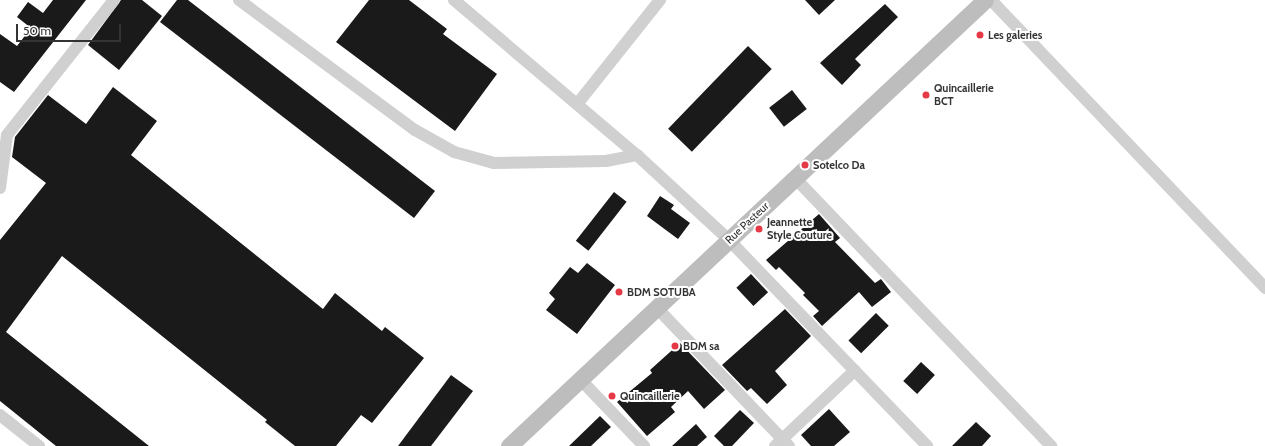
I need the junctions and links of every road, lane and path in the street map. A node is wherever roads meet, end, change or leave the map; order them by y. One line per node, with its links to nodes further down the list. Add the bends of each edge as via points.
1 (114, 0): 10 (street, via 7,135)
2 (239, 0): 8 (street, via 415,130 454,152 494,163 606,161)
3 (454, 0): 7 (street)
4 (660, 0): 7 (street)
5 (985, 0): 9 (main road, Rue Pasteur)
6 (991, 0): 12 (street)
7 (578, 103): 8 (street)
8 (637, 155): 11 (street)
9 (795, 178): 11 (main road, Rue Pasteur); 22 (street)
10 (0, 188)
11 (729, 240): 13 (main road, Rue Pasteur); 14 (street)
12 (1265, 288)
13 (657, 308): 15 (main road, Rue Pasteur); 17 (street)
14 (854, 370): 17 (street); 21 (street)
15 (580, 379): 19 (main road, Rue Pasteur); 20 (street)
16 (0, 415): 18 (street)
17 (782, 444)
18 (39, 446)
19 (509, 446)
20 (644, 446)
21 (927, 446)
22 (1051, 446)

